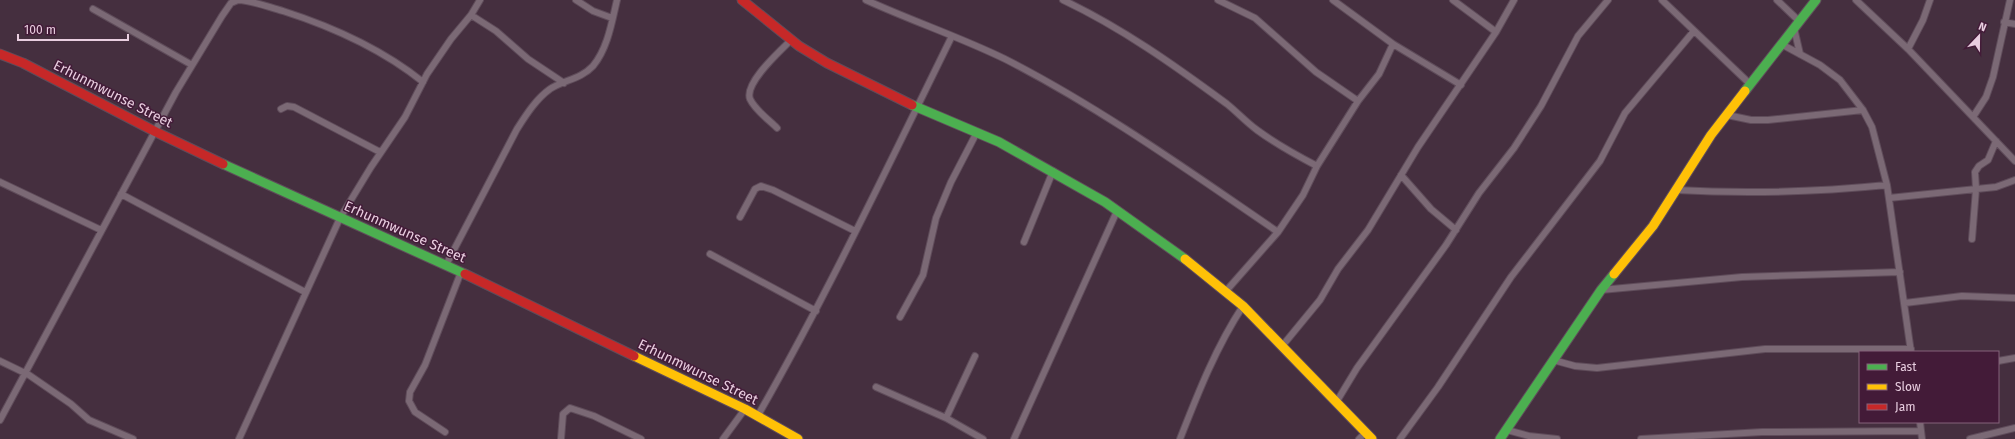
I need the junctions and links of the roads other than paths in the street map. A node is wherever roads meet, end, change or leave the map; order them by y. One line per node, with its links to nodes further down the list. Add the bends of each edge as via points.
1 (238, 0): 34 (street, via 231,3); 35 (street, via 251,1 308,19 357,39 405,67)
2 (480, 0): 20 (street)
3 (576, 0): 21 (street, via 593,11)
4 (617, 0): 21 (street)
5 (742, 0): 28 (street)
6 (866, 0): 27 (street)
7 (1063, 0): 51 (street, via 1143,44 1228,105 1256,130)
8 (1218, 0): 39 (street, via 1255,18 1316,72)
9 (1333, 0): 29 (street)
10 (1453, 0): 25 (street)
11 (1514, 0): 25 (street)
12 (1608, 0): 65 (street, via 1578,36 1541,106)
13 (1662, 0): 26 (street)
14 (1777, 0): 24 (street)
15 (1816, 0): 24 (street)
16 (1856, 0): 31 (street)
17 (1930, 0): 31 (street)
18 (2010, 0): 22 (street)
19 (94, 9): 34 (street)
20 (471, 15): 35 (street, via 451,39); 36 (street)
21 (612, 18): 36 (street, via 604,47 593,66 577,78)
22 (2004, 22): 23 (street); 44 (street, via 1993,78 1986,97)
23 (2015, 24)
24 (1796, 25): 30 (street); 33 (street)
25 (1496, 32): 38 (street)
26 (1694, 32): 37 (street); 113 (street, via 1626,113 1600,161 1511,277)
27 (952, 36): 40 (street); 67 (street, via 1005,59 1055,87 1135,136)
28 (791, 40): 40 (street, via 827,63); 45 (street, via 759,73 750,88 750,98 754,106)
29 (1393, 44): 38 (street); 39 (street, via 1379,74)
30 (1783, 45): 33 (street); 37 (street)
31 (1908, 49): 44 (street)
32 (0, 54): 46 (street, Erhunmwunse Street, via 23,63)
33 (1800, 54): 42 (street, via 1840,80)
34 (192, 65): 46 (street)
35 (423, 82): 49 (street, via 404,117)
36 (564, 83): 71 (street, via 551,89 531,108 517,128)
37 (1750, 84): 43 (street)
38 (1461, 85): 53 (street)
39 (1358, 101): 51 (street)
40 (917, 107): 47 (street); 66 (street, via 888,170)
41 (281, 109): 49 (street, via 287,106 300,110)
42 (1864, 110): 43 (street, via 1768,120 1751,120); 56 (street, via 1872,127)
43 (1726, 115): 58 (street)
44 (1973, 117): 48 (street)
45 (777, 128)
46 (156, 132): 59 (street); 63 (street, Erhunmwunse Street)
47 (977, 132): 52 (street); 81 (street, via 936,218 923,275)
48 (1996, 141): 50 (street); 57 (street, via 1988,160 1976,169)
49 (380, 152): 63 (street)
50 (2015, 161)
51 (1317, 166): 67 (street, via 1303,195)
52 (1053, 171): 61 (street); 69 (street)
53 (1401, 175): 65 (street, via 1431,209); 82 (street, via 1368,230 1338,268 1327,291)
54 (2015, 180): 57 (street, via 1996,187)
55 (0, 182): 64 (street)
56 (1887, 185): 58 (street, via 1828,191 1722,193); 60 (street)
57 (1976, 189): 60 (street); 68 (street)
58 (1676, 190): 74 (street, via 1653,226)
59 (121, 194): 64 (street); 76 (street)
60 (1889, 198): 73 (street)
61 (1117, 211): 75 (street); 110 (street)
62 (740, 217): 66 (street, via 755,189 761,186 774,190)
63 (340, 218): 71 (street, Erhunmwunse Street); 76 (street)
64 (101, 230): 89 (street)
65 (1456, 230): 91 (street, via 1357,368)
66 (855, 231): 80 (street)
67 (1278, 232): 75 (street)
68 (1972, 239)
69 (1024, 242)
70 (710, 254): 80 (street)
71 (446, 265): 72 (street, Erhunmwunse Street)
72 (461, 272): 92 (street, Erhunmwunse Street); 100 (street, via 425,365 410,392 409,401 415,412)
73 (1900, 272): 74 (street, via 1742,277); 78 (street)
74 (1601, 290): 86 (street)
75 (1226, 291): 79 (street)
76 (305, 292): 105 (street)
77 (2015, 298): 78 (street, via 1962,296)
78 (1905, 302): 83 (street)
79 (1243, 306): 82 (street); 111 (street, via 1214,356)
80 (816, 311): 93 (street)
81 (900, 317)
82 (1283, 345): 91 (street)
83 (1911, 350): 86 (street, via 1765,348 1597,368)
84 (975, 356): 94 (street)
85 (2015, 358): 88 (street)
86 (1553, 360): 98 (street)
87 (0, 361): 89 (street)
88 (1999, 361)
89 (26, 373): 95 (street); 104 (street, via 71,404 89,420)
90 (876, 387): 94 (street)
91 (1337, 401): 102 (street)
92 (745, 410): 93 (street, Erhunmwunse Street); 108 (street)
93 (757, 417): 103 (street, Erhunmwunse Street)
94 (946, 418): 109 (street)
95 (0, 420)
96 (1920, 423): 99 (street)
97 (2015, 428): 119 (street)
98 (1507, 430): 114 (street); 115 (street, via 1529,436)
99 (1921, 431): 101 (street); 118 (street)
100 (445, 432)
101 (1770, 432): 116 (street); 117 (street)
102 (1369, 436): 112 (street)
103 (793, 438)
104 (133, 439)
105 (239, 439)
106 (561, 439): 107 (street, via 563,414 570,408 594,416)
107 (641, 439)
108 (723, 439)
109 (983, 439)
110 (1014, 439)
111 (1180, 439)
112 (1359, 439)
113 (1400, 439)
114 (1500, 439)
115 (1557, 439)
116 (1641, 439)
117 (1771, 439)
118 (1922, 439)
119 (1970, 439)

